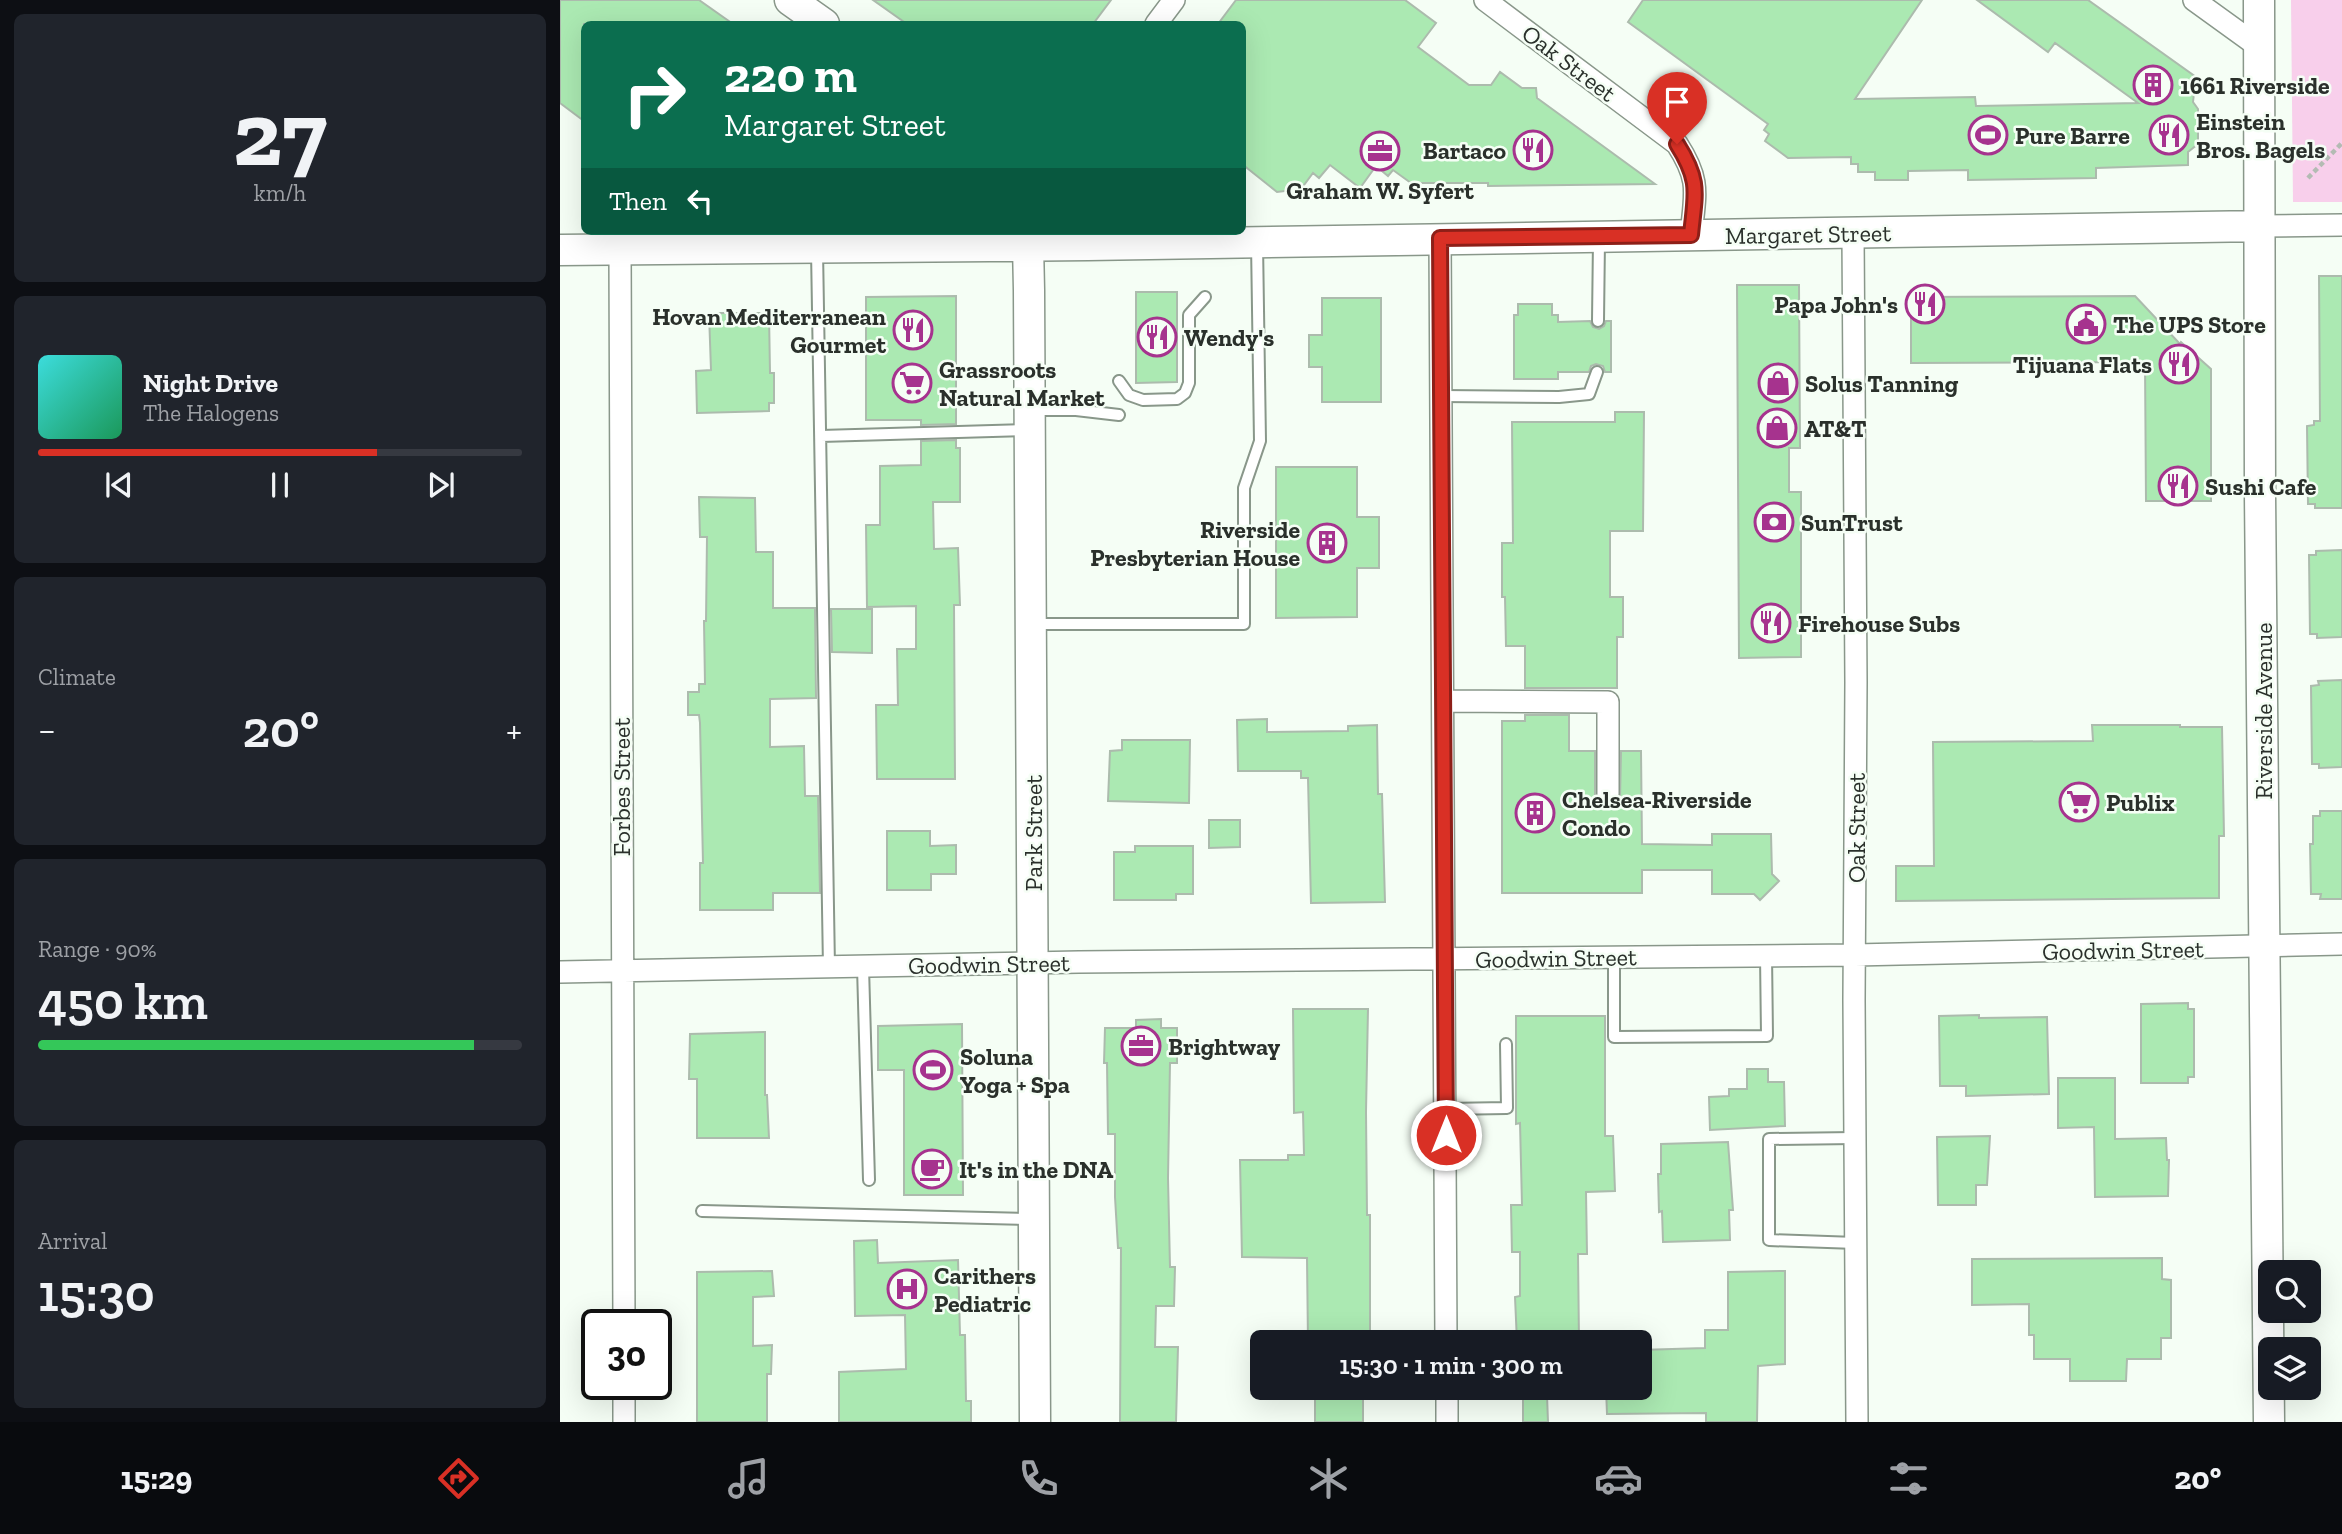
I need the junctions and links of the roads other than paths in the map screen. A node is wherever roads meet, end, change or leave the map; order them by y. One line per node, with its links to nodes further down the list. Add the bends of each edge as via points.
1 (790, 0): 6 (main road)
2 (1174, 0): 7 (street)
3 (1485, 0): 13 (street, Oak Street, via 1677,144 1696,186)
4 (2194, 0): 8 (street)
5 (2259, 0): 8 (main road, Riverside Avenue)
6 (820, 21)
7 (1158, 21)
8 (2259, 47): 10 (main road, Riverside Avenue)
9 (2342, 225): 10 (street, Margaret Street)
10 (2261, 226): 11 (main road, Margaret Street); 32 (main road, Riverside Avenue)
11 (1853, 234): 13 (main road, Margaret Street); 33 (street, Oak Street)
12 (1028, 235): 16 (main road, Margaret Street); 17 (main road, Margaret Street); 26 (main road, Park Street)
13 (1691, 235): 14 (main road, Margaret Street)
14 (1598, 236): 15 (main road, Margaret Street); 21 (lane)
15 (1440, 238): 16 (main road, Margaret Street); 24 (street)
16 (1257, 241): 28 (lane, via 1260,441 1244,488 1244,624)
17 (817, 247): 18 (main road, Margaret Street); 27 (lane)
18 (620, 249): 19 (main road, Margaret Street); 40 (street, Forbes Street)
19 (560, 250)
20 (1205, 297): 23 (lane, via 1189,315 1185,393 1177,399 1143,400 1129,395)
21 (1598, 321)
22 (1597, 372): 24 (lane, via 1589,394)
23 (1119, 381)
24 (1441, 396): 29 (street)
25 (1119, 415): 26 (lane, via 1076,410)
26 (1031, 420): 27 (lane); 28 (main road, Park Street)
27 (821, 436): 38 (lane)
28 (1033, 624): 37 (main road, Park Street)
29 (1443, 701): 30 (street, via 1608,702); 36 (street)
30 (1608, 793)
31 (2342, 944): 32 (street, Goodwin Street)
32 (2265, 947): 33 (street, Goodwin Street); 57 (main road, Riverside Avenue)
33 (1856, 955): 34 (street, Goodwin Street); 44 (street, Oak Street)
34 (1766, 956): 35 (street, Goodwin Street); 35 (lane, via 1767,1036 1614,1037)
35 (1614, 958): 36 (street, Goodwin Street)
36 (1444, 960): 37 (street, Goodwin Street); 43 (street)
37 (1032, 964): 39 (street, Goodwin Street); 47 (main road, Park Street)
38 (829, 967): 39 (street, Goodwin Street); 40 (street, Goodwin Street)
39 (863, 967): 45 (lane)
40 (621, 971): 41 (street, Goodwin Street); 49 (street, Forbes Street)
41 (560, 972)
42 (1506, 1044): 43 (lane, via 1507,1108)
43 (1446, 1109): 50 (street)
44 (1856, 1138): 48 (street, Oak Street); 48 (lane, via 1769,1139 1769,1240)
45 (869, 1180)
46 (702, 1211): 47 (lane)
47 (1034, 1219): 54 (main road, Park Street)
48 (1856, 1243): 56 (street, Oak Street)
49 (624, 1309)
50 (1446, 1330)
51 (624, 1400): 53 (street)
52 (1447, 1400): 55 (street)
53 (624, 1422)
54 (1035, 1422)
55 (1447, 1422)
56 (1857, 1422)
57 (2269, 1422)

